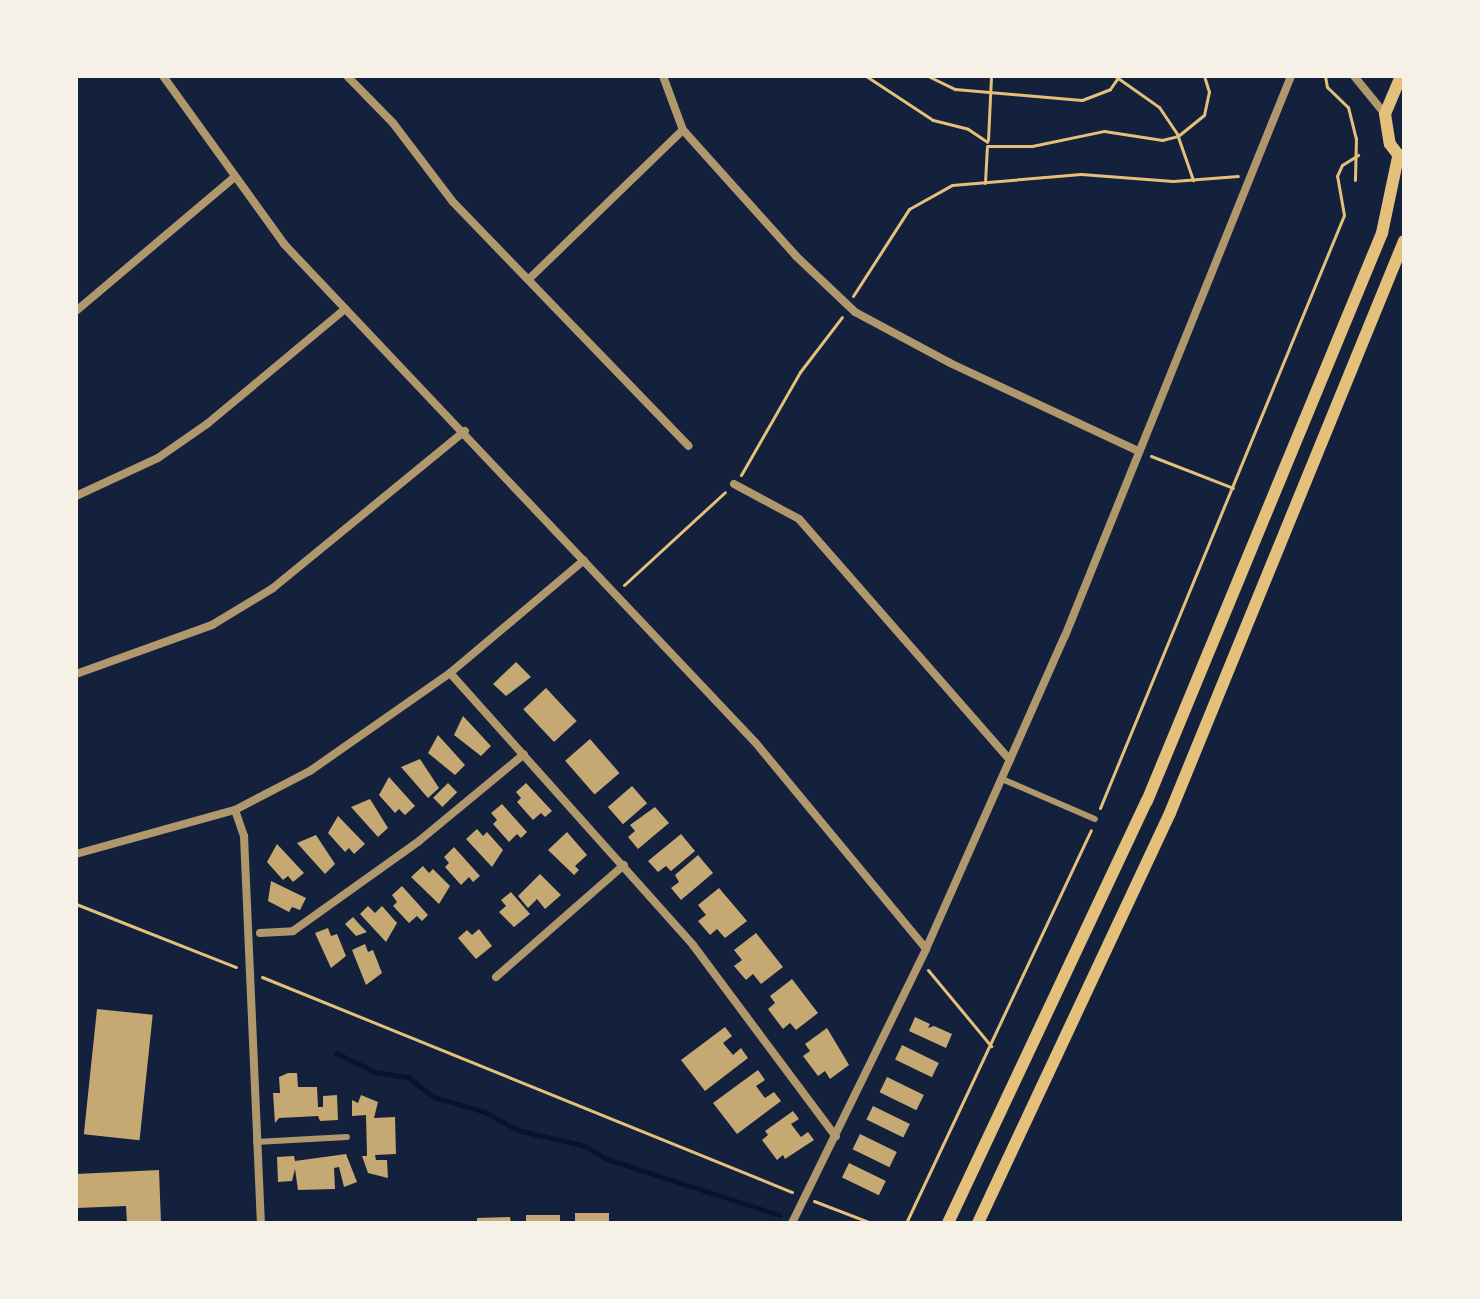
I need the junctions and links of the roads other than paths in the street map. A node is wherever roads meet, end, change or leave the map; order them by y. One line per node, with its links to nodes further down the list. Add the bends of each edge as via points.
1 (163, 76): 10 (street)
2 (347, 76): 12 (street, via 393,123 453,202)
3 (663, 76): 8 (street)
4 (1291, 76): 17 (street)
5 (1354, 76): 7 (street)
6 (1401, 76): 7 (main road)
7 (1385, 114): 9 (main road)
8 (683, 130): 12 (street); 17 (street, via 796,256 855,312)
9 (1401, 160): 38 (main road, via 1382,233 1147,801)
10 (232, 179): 13 (street); 14 (street)
11 (1404, 241): 39 (main road, via 1170,813)
12 (529, 279): 16 (street)
13 (345, 309): 15 (street); 19 (street, via 207,424 158,458)
14 (76, 311)
15 (465, 431): 20 (street); 22 (street, via 273,588 212,625)
16 (689, 446)
17 (1138, 451): 24 (street)
18 (734, 484): 24 (street, via 799,519)
19 (76, 496)
20 (584, 560): 21 (street); 31 (street, via 755,742)
21 (450, 673): 23 (street); 26 (street, via 310,771)
22 (76, 674)
23 (524, 754): 29 (street); 30 (street, via 419,841 293,931)
24 (1010, 760): 25 (street)
25 (1002, 779): 27 (street); 31 (street)
26 (235, 810): 28 (street); 35 (street, via 244,836)
27 (1095, 819)
28 (76, 854)
29 (624, 865): 32 (street); 34 (street, via 702,957)
30 (260, 933)
31 (926, 949): 34 (street)
32 (496, 977)
33 (347, 1137): 35 (street)
34 (836, 1137): 37 (street)
35 (256, 1142): 36 (street)
36 (261, 1223)
37 (792, 1223)
38 (948, 1223)
39 (978, 1223)

